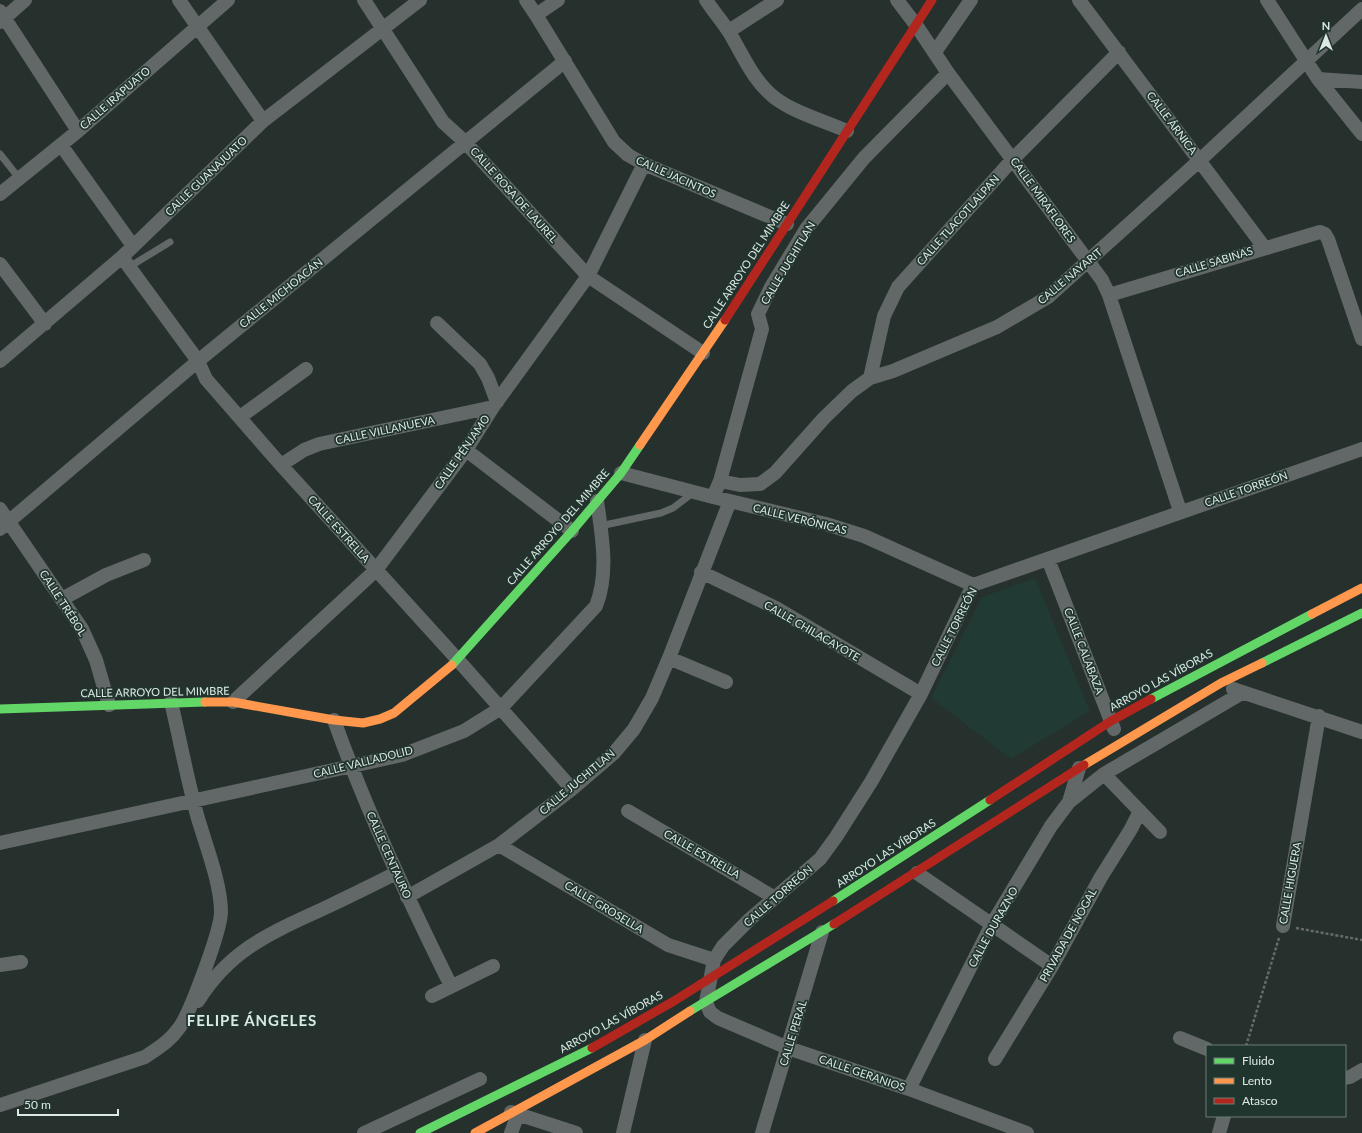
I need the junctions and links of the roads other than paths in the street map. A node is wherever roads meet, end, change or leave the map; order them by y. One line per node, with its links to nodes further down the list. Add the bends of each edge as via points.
1 (25, 0): 17 (street)
2 (179, 0): 19 (street)
3 (228, 0): 19 (street, CALLE IRAPUATO)
4 (364, 0): 20 (street, CALLE ROSA DE LAUREL)
5 (420, 0): 20 (street, CALLE GUANAJUATO)
6 (526, 0): 16 (street, CALLE JACINTOS)
7 (558, 0): 16 (street)
8 (706, 0): 21 (street)
9 (777, 0): 21 (street)
10 (897, 0): 18 (street, CALLE MIRAFLORES)
11 (932, 0): 18 (main road, CALLE ARROYO DEL MIMBRE)
12 (971, 0): 22 (street)
13 (1079, 0): 23 (street, CALLE ÁRNICA)
14 (1267, 0): 25 (street)
15 (1362, 9): 25 (street, CALLE NAYARIT)
16 (536, 15): 24 (street, CALLE JACINTOS)
17 (2, 17): 30 (street)
18 (916, 25): 22 (street, CALLE MIRAFLORES); 31 (main road, CALLE ARROYO DEL MIMBRE)
19 (197, 27): 29 (street); 30 (street, CALLE IRAPUATO)
20 (383, 29): 29 (street, CALLE GUANAJUATO); 33 (street, CALLE ROSA DE LAUREL, via 442,122)
21 (729, 32): 31 (street, via 753,74 775,98)
22 (934, 52): 26 (street, CALLE MIRAFLORES)
23 (1119, 52): 36 (street, CALLE TLACOTLALPAN); 37 (street, CALLE ÁRNICA)
24 (565, 61): 33 (street, CALLE MICHOACÁN); 38 (street, CALLE JACINTOS, via 614,142 628,155)
25 (1305, 61): 27 (street); 37 (street, CALLE NAYARIT)
26 (948, 72): 36 (street, CALLE MIRAFLORES); 46 (street, CALLE JUCHITLAN, via 864,158 806,229)
27 (1318, 79): 28 (street); 32 (street)
28 (1362, 82)
29 (263, 120): 43 (street, CALLE GUANAJUATO)
30 (78, 130): 34 (street, CALLE IRAPUATO)
31 (847, 131): 41 (main road, CALLE ARROYO DEL MIMBRE)
32 (1362, 134)
33 (466, 142): 50 (street, CALLE ROSA DE LAUREL); 59 (street, CALLE MICHOACÁN)
34 (61, 145): 39 (street, CALLE IRAPUATO); 43 (street)
35 (0, 154): 39 (lane)
36 (1014, 159): 48 (street, CALLE MIRAFLORES); 61 (street, CALLE TLACOTLALPAN, via 898,287 884,316)
37 (1200, 160): 45 (street, CALLE ÁRNICA); 48 (street, CALLE NAYARIT)
38 (644, 164): 41 (street, CALLE JACINTOS); 50 (street, CALLE PÉNJAMO)
39 (19, 178): 40 (street, CALLE IRAPUATO)
40 (0, 194)
41 (786, 224): 44 (main road, CALLE ARROYO DEL MIMBRE)
42 (170, 242): 47 (lane)
43 (133, 246): 47 (street, CALLE GUANAJUATO)
44 (773, 247): 46 (street); 52 (main road, CALLE ARROYO DEL MIMBRE)
45 (1264, 247): 51 (street, CALLE SABINAS); 56 (street, CALLE SABINAS, via 1320,232 1325,234)
46 (789, 258): 53 (street, CALLE JUCHITLAN)
47 (126, 262): 55 (street, CALLE GUANAJUATO); 59 (street, CALLE ESTRELLA)
48 (1088, 262): 51 (street, CALLE MIRAFLORES, via 1098,272); 61 (street, CALLE NAYARIT, via 1048,297 997,327 893,372)
49 (0, 264): 55 (street)
50 (588, 276): 57 (street, CALLE ROSA DE LAUREL); 62 (street, CALLE PÉNJAMO)
51 (1110, 295): 74 (street, CALLE MIRAFLORES)
52 (739, 299): 53 (street); 57 (main road, CALLE ARROYO DEL MIMBRE)
53 (758, 314): 68 (street, CALLE JUCHITLAN, via 762,329)
54 (437, 323): 62 (street, via 480,364 488,378)
55 (45, 324): 58 (street, CALLE GUANAJUATO)
56 (1362, 339)
57 (703, 353): 67 (main road, CALLE ARROYO DEL MIMBRE)
58 (0, 361)
59 (198, 361): 63 (street, CALLE ESTRELLA, via 206,379); 75 (street, CALLE MICHOACÁN)
60 (306, 370): 63 (street)
61 (870, 378): 68 (street, CALLE NAYARIT, via 824,418 775,473 760,484 740,485)
62 (495, 404): 65 (street, CALLE PÉNJAMO); 66 (street, CALLE VILLANUEVA, via 319,444 304,450)
63 (240, 417): 66 (street, CALLE ESTRELLA)
64 (1362, 449): 74 (street, CALLE TORREÓN)
65 (466, 450): 77 (street); 80 (street, CALLE PÉNJAMO)
66 (281, 465): 80 (street, CALLE ESTRELLA)
67 (620, 472): 69 (street, CALLE VERÓNICAS); 71 (main road, CALLE ARROYO DEL MIMBRE)
68 (720, 481): 70 (street, CALLE JUCHITLAN)
69 (694, 492): 70 (street, CALLE VERÓNICAS); 76 (lane, via 673,508 661,513)
70 (714, 497): 72 (street, CALLE VERÓNICAS)
71 (597, 501): 76 (street, CALLE VALLADOLID); 77 (main road, CALLE ARROYO DEL MIMBRE)
72 (730, 501): 81 (street, CALLE JUCHITLAN); 82 (street, CALLE VERÓNICAS, via 826,524 864,536)
73 (0, 510): 75 (street, CALLE TRÉBOL)
74 (1180, 511): 78 (street, CALLE TORREÓN)
75 (5, 525): 84 (street, CALLE TRÉBOL)
76 (600, 526): 95 (street, CALLE VALLADOLID, via 604,571 601,594 596,606)
77 (572, 531): 87 (main road, CALLE ARROYO DEL MIMBRE)
78 (1048, 559): 82 (street, CALLE TORREÓN); 99 (street, CALLE CALABAZA)
79 (144, 560): 84 (street, via 106,575)
80 (376, 570): 87 (street, CALLE ESTRELLA); 93 (street, CALLE PÉNJAMO)
81 (701, 572): 86 (street, CALLE JUCHITLAN); 91 (street, CALLE CHILACAYOTE, via 776,608)
82 (973, 585): 91 (street, CALLE TORREÓN)
83 (1362, 588): 99 (main road, ARROYO LAS VÍBORAS, via 1216,663)
84 (62, 599): 94 (street, CALLE TRÉBOL, via 82,629 96,660)
85 (1362, 613): 89 (main road)
86 (669, 658): 88 (street); 105 (street, CALLE JUCHITLAN, via 652,698 634,729 614,753)
87 (458, 660): 95 (street, CALLE ESTRELLA); 98 (main road, CALLE ARROYO DEL MIMBRE, via 394,713 363,723)
88 (726, 682)
89 (1221, 684): 90 (street); 101 (main road)
90 (1242, 693): 97 (street); 104 (street)
91 (921, 694): 116 (street, CALLE TORREÓN, via 836,837 820,859)
92 (171, 702): 93 (main road, CALLE ARROYO DEL MIMBRE); 94 (main road, CALLE ARROYO DEL MIMBRE); 106 (street)
93 (233, 702): 98 (main road, CALLE ARROYO DEL MIMBRE)
94 (109, 705): 96 (main road, CALLE ARROYO DEL MIMBRE)
95 (501, 708): 102 (street, CALLE VALLADOLID, via 464,731 402,755); 105 (street, CALLE ESTRELLA)
96 (0, 709)
97 (1319, 716): 100 (street); 118 (street, CALLE HIGUERA)
98 (334, 720): 102 (street, CALLE CENTAURO)
99 (1111, 721): 101 (street, CALLE CALABAZA); 125 (main road, ARROYO LAS VÍBORAS, via 850,891)
100 (1362, 732)
101 (1120, 742): 103 (main road)
102 (350, 766): 106 (street, CALLE VALLADOLID); 113 (street, CALLE CENTAURO)
103 (1079, 768): 107 (street, CALLE DURAZNO); 114 (main road)
104 (1104, 774): 107 (street); 109 (street)
105 (572, 789): 112 (street, CALLE JUCHITLAN)
106 (194, 801): 111 (street, CALLE VALLADOLID); 129 (street, via 219,892 221,911 217,934)
107 (1068, 802): 117 (street, CALLE DURAZNO)
108 (628, 811): 116 (street, CALLE ESTRELLA)
109 (1140, 811): 110 (street); 124 (street, PRIVADA DE NOGAL)
110 (1160, 832)
111 (0, 843)
112 (499, 845): 115 (street, CALLE JUCHITLAN); 120 (street, CALLE GROSELLA, via 668,945)
113 (396, 873): 115 (street, CALLE CENTAURO); 129 (street, via 259,939 239,953 214,978)
114 (917, 873): 117 (street); 119 (main road)
115 (407, 897): 126 (street, CALLE CENTAURO)
116 (775, 898): 120 (street, CALLE TORREÓN, via 723,946)
117 (992, 924): 124 (street); 138 (street, CALLE DURAZNO)
118 (1283, 926)
119 (822, 932): 128 (main road); 132 (street, CALLE PERAL)
120 (714, 960): 125 (street, CALLE TORREÓN)
121 (20, 962): 122 (street)
122 (0, 965)
123 (493, 966): 126 (street)
124 (1052, 966): 134 (street, PRIVADA DE NOGAL)
125 (709, 979): 128 (street, CALLE TORREÓN); 143 (main road, ARROYO LAS VÍBORAS, via 582,1053)
126 (451, 986): 127 (street)
127 (432, 996)
128 (706, 1002): 131 (main road); 132 (street, CALLE GERANIOS, via 710,1012 718,1018)
129 (180, 1027): 139 (street, via 165,1045 145,1057)
130 (1180, 1038): 133 (street)
131 (645, 1040): 140 (main road); 147 (street)
132 (788, 1048): 138 (street, CALLE GERANIOS); 148 (street, CALLE PERAL)
133 (1206, 1049)
134 (994, 1059)
135 (1360, 1072): 136 (street)
136 (1346, 1078)
137 (480, 1079): 142 (street)
138 (909, 1089): 149 (street, CALLE GERANIOS)
139 (0, 1105)
140 (515, 1113): 144 (main road); 145 (street); 146 (street)
141 (1224, 1117): 150 (street)
142 (364, 1133)
143 (420, 1133)
144 (475, 1133)
145 (511, 1133)
146 (576, 1133)
147 (623, 1133)
148 (762, 1133)
149 (1027, 1133)
150 (1219, 1133)

